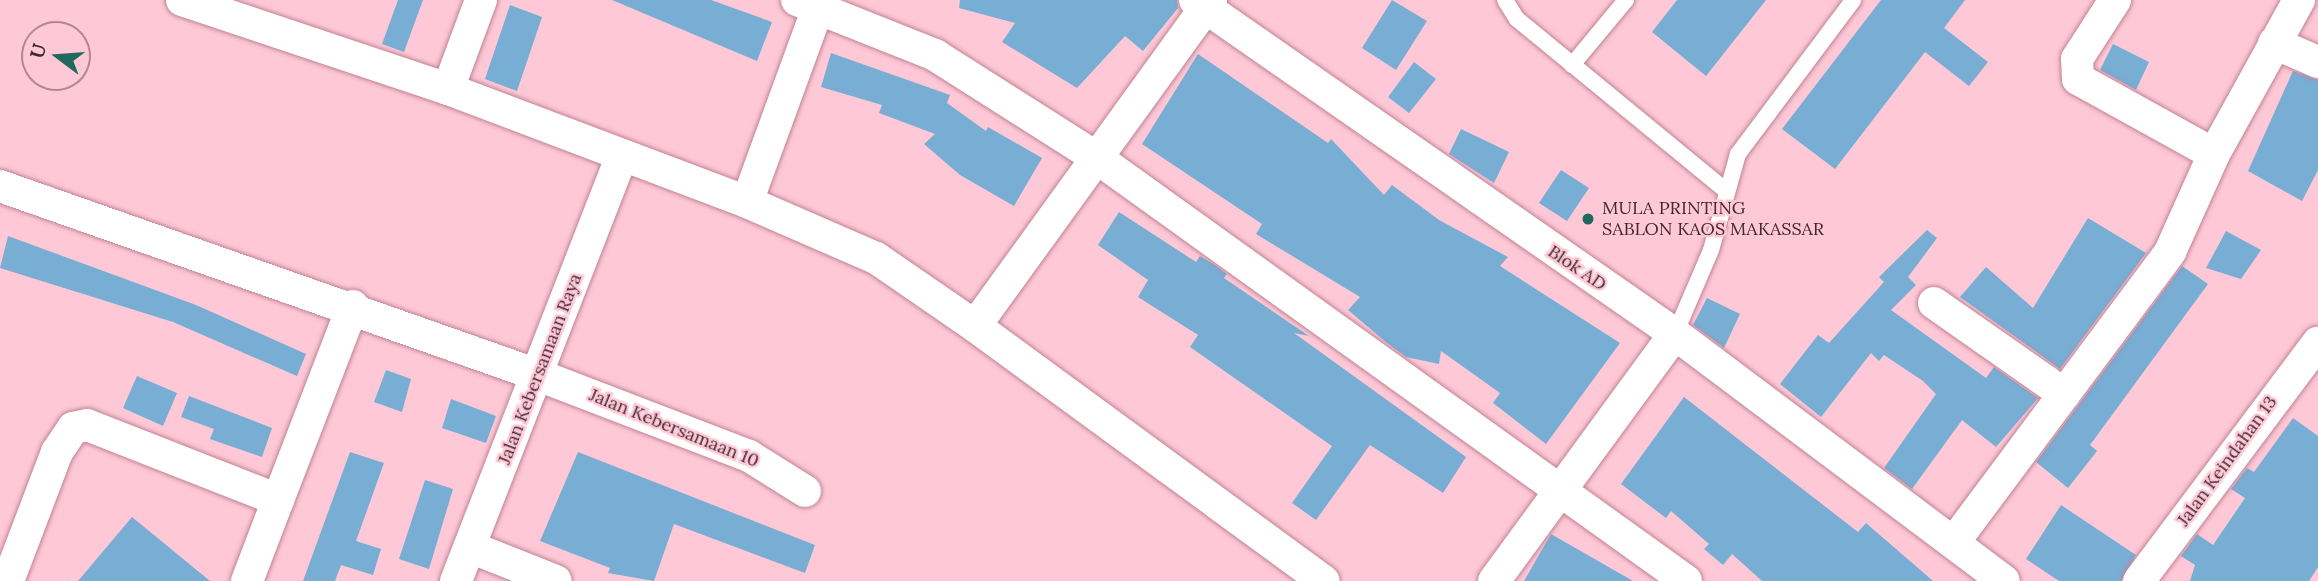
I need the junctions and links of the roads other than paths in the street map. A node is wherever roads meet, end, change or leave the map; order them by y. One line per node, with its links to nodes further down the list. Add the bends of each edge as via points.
1 (182, 0): 13 (street)
2 (481, 0): 13 (street)
3 (1505, 0): 12 (lane, via 1517,19)
4 (1626, 0): 12 (lane)
5 (1853, 0): 18 (lane, via 1738,154)
6 (2115, 0): 14 (street, via 2077,59 2078,79)
7 (2299, 0): 10 (street)
8 (812, 3): 16 (street, via 935,55); 19 (street)
9 (1204, 3): 16 (street); 23 (street, Blok AD)
10 (2274, 43): 11 (street); 14 (street)
11 (2318, 62)
12 (1572, 65): 18 (lane)
13 (447, 89): 15 (street)
14 (2214, 154): 26 (street, via 2170,252)
15 (622, 156): 19 (street); 25 (street, Jalan Kebersamaan Raya)
16 (1097, 158): 22 (street); 27 (street)
17 (0, 186): 21 (street, Jalan Kebersamaan 10)
18 (1724, 189): 23 (lane, via 1711,250)
19 (747, 202): 22 (street, via 876,258)
20 (1934, 303): 26 (street)
21 (353, 306): 25 (street, Jalan Kebersamaan 10); 29 (street)
22 (975, 326): 36 (street)
23 (1675, 334): 27 (street); 30 (street, Blok AD)
24 (2318, 343): 40 (street, Jalan Keindahan 13)
25 (538, 375): 28 (street, Jalan Kebersamaan 10, via 749,456); 31 (street, Jalan Kebersamaan Raya)
26 (2064, 394): 30 (street)
27 (1562, 489): 37 (street); 38 (street)
28 (806, 491)
29 (278, 500): 32 (street, via 88,425 73,428 57,452); 33 (street)
30 (1954, 542): 39 (street, Blok AD)
31 (470, 547): 34 (street, Jalan Kebersamaan Raya); 35 (street)
32 (8, 581)
33 (247, 581)
34 (456, 581)
35 (556, 581)
36 (1324, 581)
37 (1494, 581)
38 (1686, 581)
39 (2004, 581)
40 (2139, 581)

